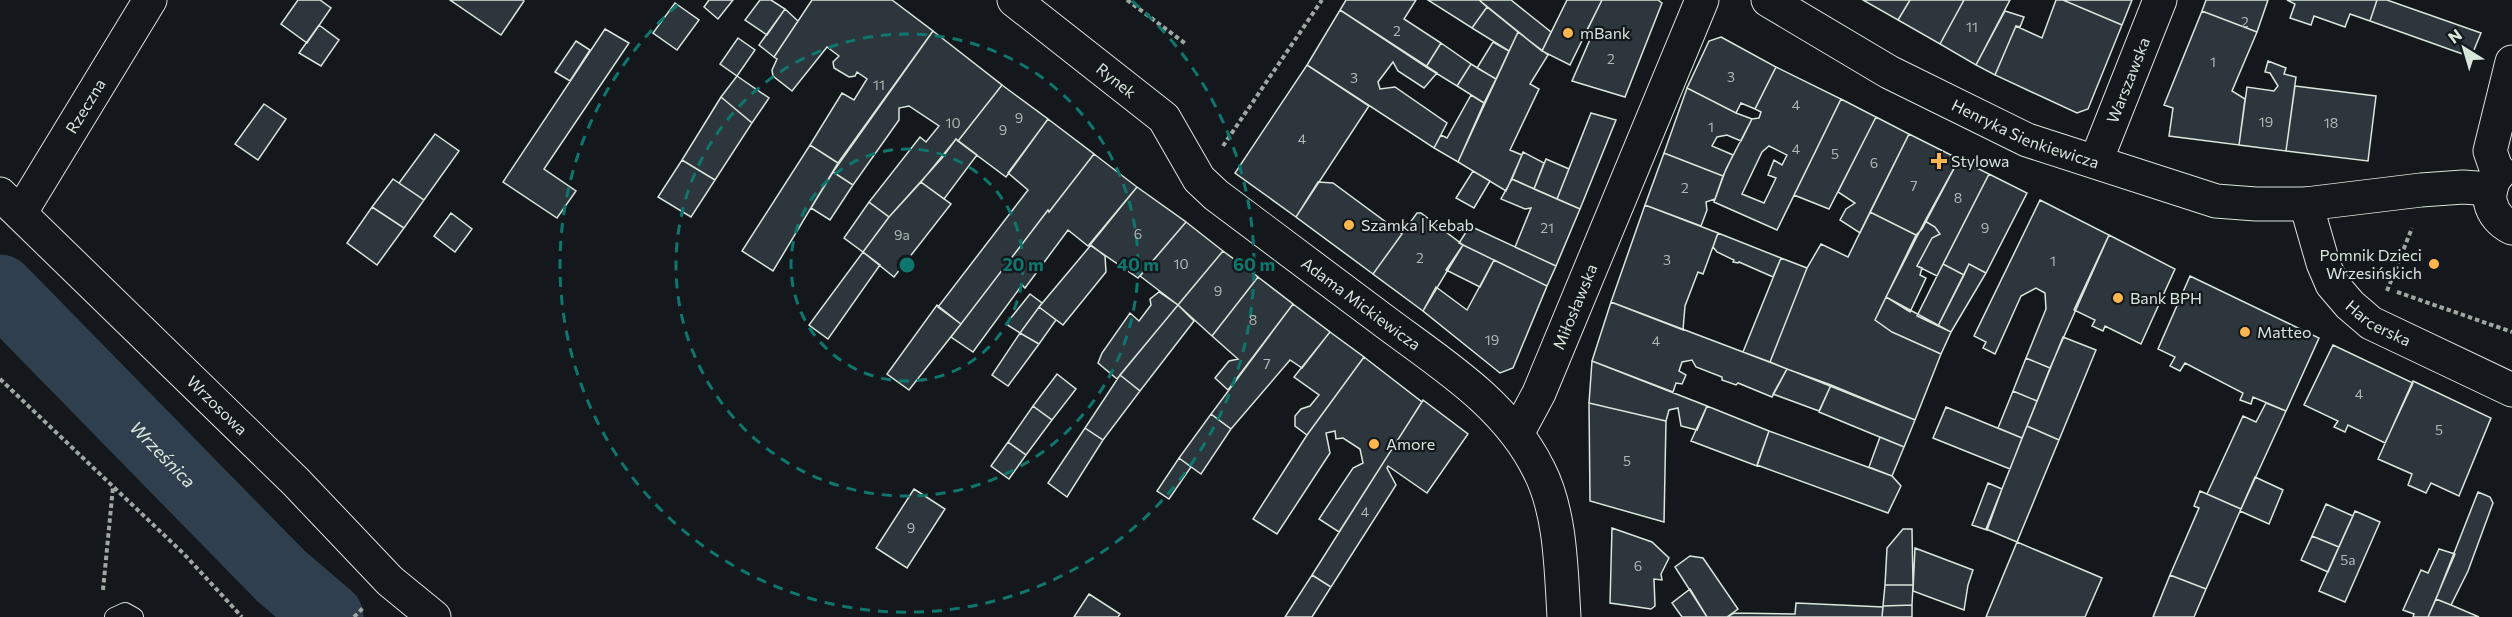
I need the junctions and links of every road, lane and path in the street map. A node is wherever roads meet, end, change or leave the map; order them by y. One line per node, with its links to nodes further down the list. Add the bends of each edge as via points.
1 (150, 0): 13 (street, Rzeczna)
2 (1014, 0): 12 (street, Rynek, via 1164,118)
3 (1127, 0): 8 (path)
4 (1322, 0): 12 (path)
5 (1702, 0): 22 (street, Miłosławska, via 1539,393)
6 (1768, 0): 10 (street, Henryka Sienkiewicza, via 1888,72 2027,140)
7 (2160, 0): 10 (street, Warszawska)
8 (1186, 44)
9 (2512, 62): 11 (street, via 2490,151)
10 (2096, 161): 14 (street, Henryka Sienkiewicza, via 2216,201)
11 (2500, 176): 14 (street, via 2463,187); 16 (street, via 2490,205 2499,219)
12 (1199, 179): 22 (street, Adama Mickiewicza, via 1480,393)
13 (10, 203): 28 (street, Wrzosowa, via 296,482 390,581)
14 (2306, 204): 21 (street, Harcerska, via 2332,284 2350,305 2371,323)
15 (2414, 225): 17 (path)
16 (2512, 228)
17 (2388, 289): 18 (path); 19 (path)
18 (2386, 294)
19 (2512, 332)
20 (0, 379): 23 (path)
21 (2512, 390)
22 (1517, 434): 29 (street, via 1540,471 1551,504)
23 (113, 486): 24 (path); 27 (path)
24 (103, 593)
25 (114, 617): 26 (lane, via 125,612)
26 (134, 617)
27 (242, 617)
28 (434, 617)
29 (1564, 617)

